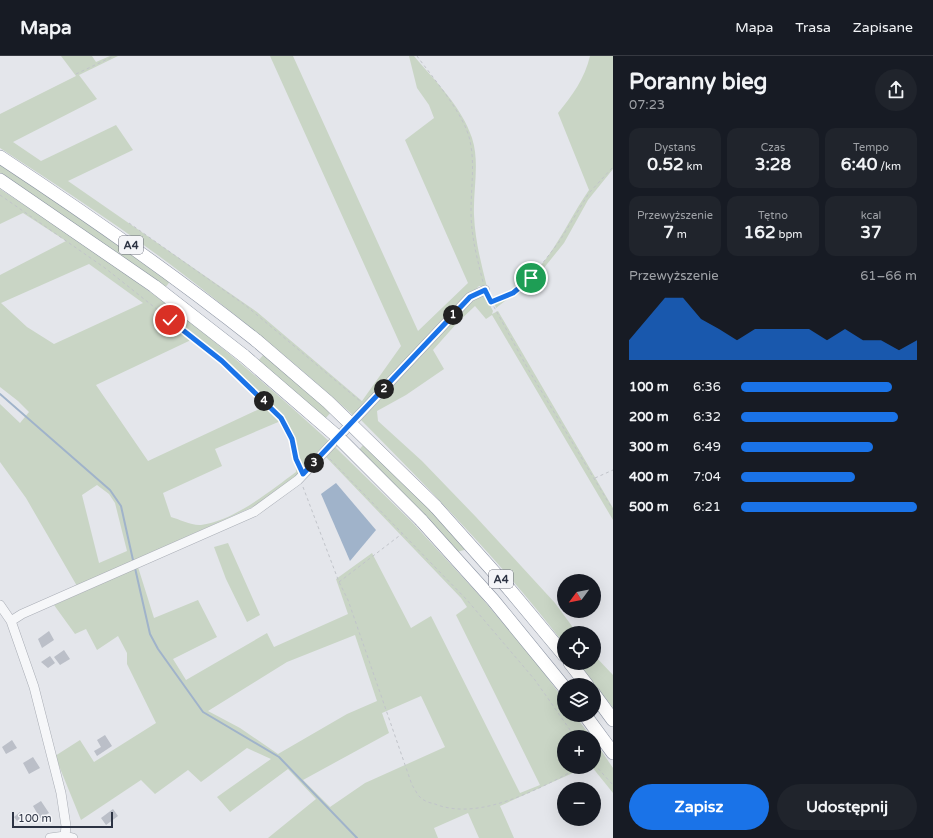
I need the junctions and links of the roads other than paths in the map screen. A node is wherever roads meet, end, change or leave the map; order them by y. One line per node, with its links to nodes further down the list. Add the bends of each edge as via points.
1 (0, 156): 6 (highway, A4, bridge, via 111,230 184,284 257,341 328,402 435,506)
2 (0, 180): 8 (highway, A4, bridge, via 142,277 244,356 339,438 421,520 493,600)
3 (485, 290): 5 (street, via 470,297 300,477 254,512 22,614)
4 (0, 605): 5 (street)
5 (12, 621): 14 (street, via 34,687 62,793)
6 (557, 647)
7 (575, 670): 9 (highway)
8 (557, 678)
9 (582, 678)
10 (601, 704): 11 (highway)
11 (613, 720)
12 (591, 722): 13 (highway)
13 (613, 753)
14 (69, 837): 15 (street)
15 (50, 838)

